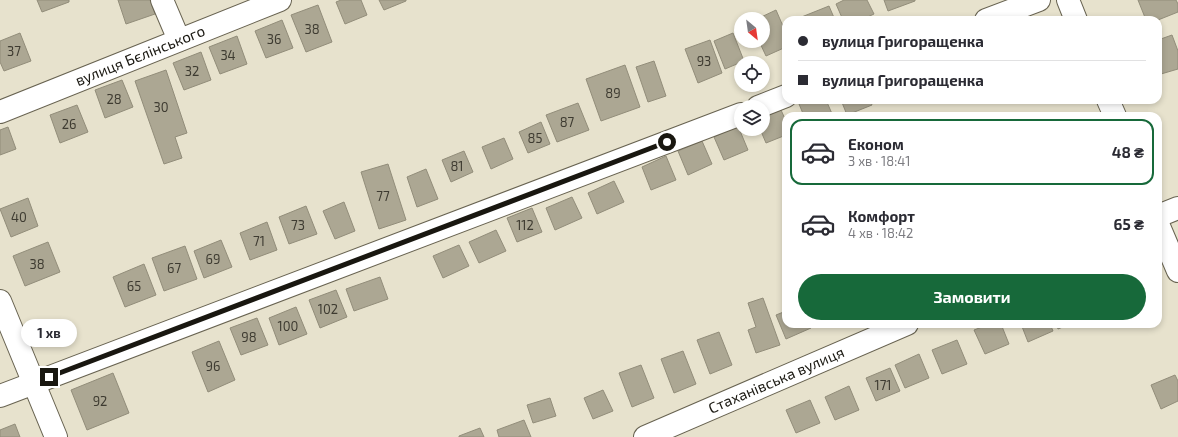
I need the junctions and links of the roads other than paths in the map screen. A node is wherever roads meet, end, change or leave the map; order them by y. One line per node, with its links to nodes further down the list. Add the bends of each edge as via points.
1 (162, 0): 7 (street)
2 (280, 0): 7 (street, вулиця Бєлінського)
3 (1039, 0): 5 (street)
4 (1068, 0): 6 (street)
5 (997, 16)
6 (1074, 16)
7 (180, 40): 10 (street, вулиця Бєлінського)
8 (782, 98): 9 (street)
9 (770, 102)
10 (0, 112)
11 (734, 117): 18 (street)
12 (1178, 208): 13 (street)
13 (1162, 214)
14 (1162, 233): 15 (street)
15 (1178, 271)
16 (0, 302): 18 (street)
17 (898, 328): 21 (street, Стаханівська вулиця)
18 (34, 383): 19 (street); 20 (street)
19 (0, 396)
20 (56, 437)
21 (645, 437)

